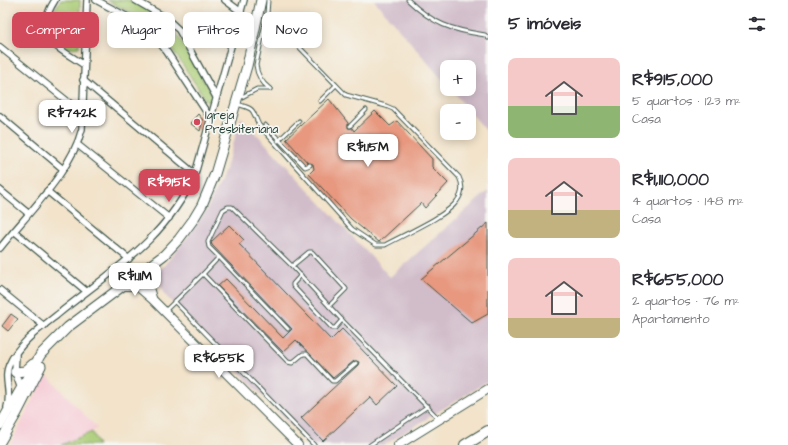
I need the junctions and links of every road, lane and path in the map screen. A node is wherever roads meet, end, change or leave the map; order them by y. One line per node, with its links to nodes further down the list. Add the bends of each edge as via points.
1 (55, 0): 20 (street, via 47,12 45,21 48,37)
2 (87, 0): 20 (street)
3 (96, 0): 29 (street, via 148,28)
4 (135, 0): 23 (street, via 166,18 179,30)
5 (225, 0): 10 (street)
6 (244, 0): 10 (street)
7 (261, 0): 12 (main road)
8 (266, 0): 11 (lane); 12 (main road)
9 (408, 0): 14 (lane, via 436,23)
10 (241, 12)
11 (267, 12)
12 (257, 17): 25 (main road, via 247,66)
13 (488, 32): 14 (lane)
14 (485, 35): 16 (lane)
15 (262, 37): 25 (lane, via 257,72 270,89 257,89)
16 (488, 38)
17 (0, 47): 27 (street)
18 (230, 48): 23 (street)
19 (300, 48): 22 (lane)
20 (84, 65): 21 (street)
21 (83, 80): 27 (street); 37 (street)
22 (336, 85): 24 (lane); 33 (lane, via 346,95 393,109 459,177 462,183 461,193 447,211 385,245 376,245 352,229)
23 (216, 97): 29 (street)
24 (320, 101)
25 (236, 102): 33 (lane, via 251,108 258,125); 46 (main road, via 215,174 202,205 179,239)
26 (366, 110): 32 (lane)
27 (82, 113): 34 (street)
28 (0, 116): 36 (street)
29 (211, 119): 37 (street)
30 (300, 121): 33 (lane)
31 (265, 125): 33 (lane)
32 (350, 126)
33 (277, 142): 35 (lane, via 305,167)
34 (78, 145): 36 (street); 41 (street)
35 (310, 165)
36 (63, 169): 39 (street)
37 (195, 174): 41 (street, via 189,188)
38 (0, 190): 40 (street)
39 (47, 191): 40 (street); 45 (street)
40 (28, 213): 42 (street)
41 (168, 218): 45 (street, via 143,247)
42 (14, 230): 43 (street); 52 (street)
43 (0, 248)
44 (219, 257): 47 (lane, via 209,247 208,242 222,210 232,207); 48 (lane); 59 (lane)
45 (129, 258): 52 (street)
46 (152, 263): 50 (main road); 53 (street, via 146,278)
47 (292, 266): 49 (lane); 55 (lane, via 310,252 322,262 346,289)
48 (203, 274): 54 (lane); 63 (lane, via 288,362 307,354 332,381)
49 (301, 275): 55 (lane); 57 (lane, via 293,286 332,328)
50 (122, 286): 53 (street, via 137,286); 60 (main road, via 68,327)
51 (0, 290): 58 (street)
52 (86, 291): 58 (street)
53 (152, 299): 56 (street)
54 (174, 302): 56 (lane); 74 (lane)
55 (329, 306): 57 (lane)
56 (165, 311): 73 (street)
57 (342, 320): 67 (lane)
58 (44, 326): 61 (street)
59 (288, 329)
60 (50, 347): 62 (main road); 68 (main road)
61 (16, 353): 64 (street); 70 (street, via 7,370 10,397)
62 (38, 359): 64 (main road, via 25,371); 66 (main road)
63 (356, 363)
64 (15, 372): 66 (street)
65 (488, 388): 69 (street)
66 (21, 389): 68 (main road); 70 (main road)
67 (428, 406): 69 (lane); 75 (lane)
68 (17, 413): 72 (main road)
69 (439, 419): 76 (street)
70 (1, 422)
71 (488, 431): 77 (highway)
72 (0, 442)
73 (298, 445)
74 (314, 445)
75 (370, 445)
76 (398, 445)
77 (465, 445)

